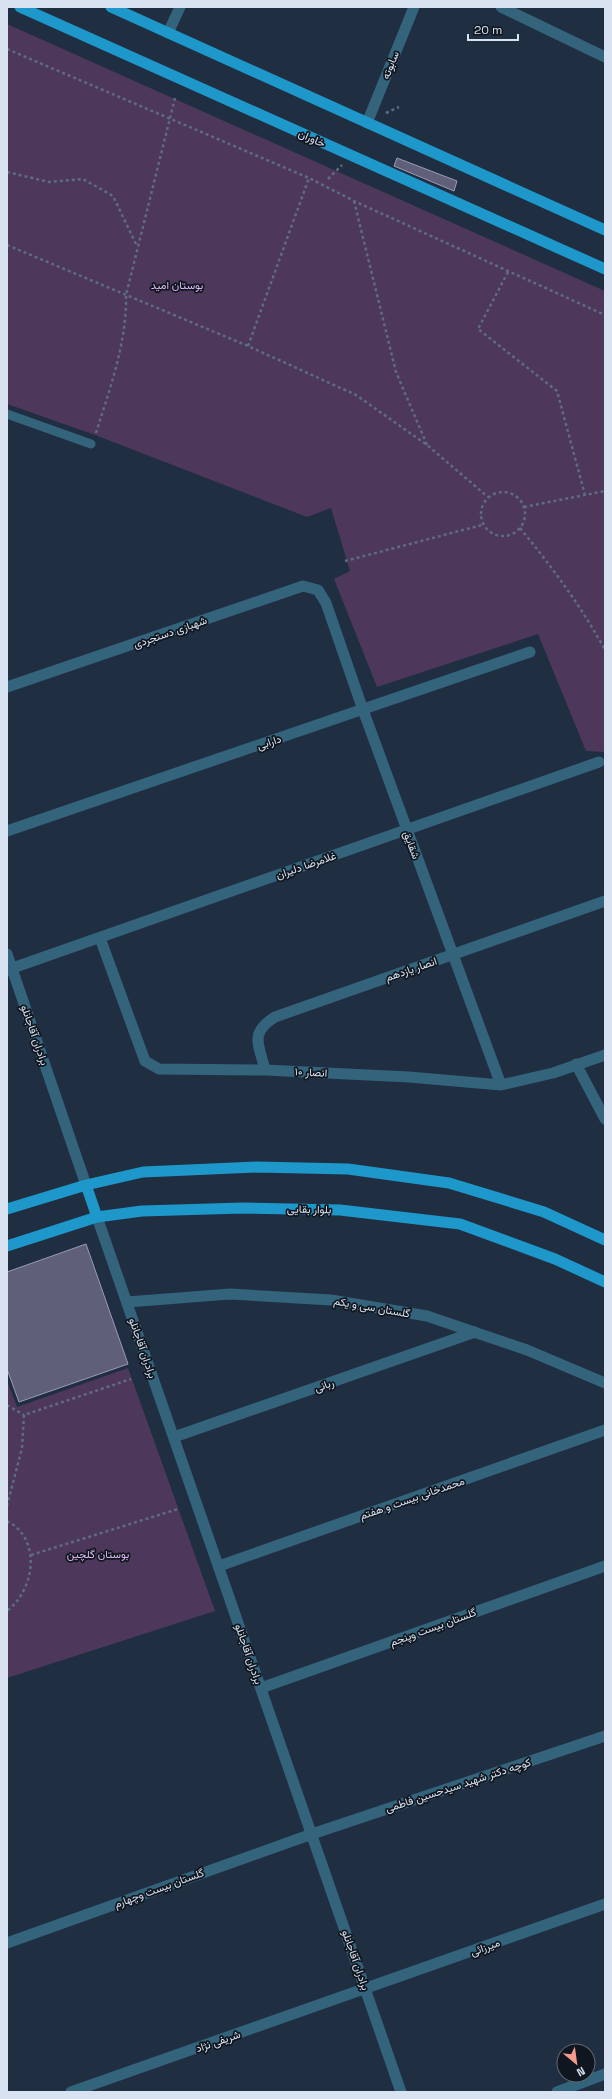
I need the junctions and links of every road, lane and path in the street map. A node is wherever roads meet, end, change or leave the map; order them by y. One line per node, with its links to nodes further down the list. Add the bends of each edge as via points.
1 (20, 7): 13 (main road, خاوران)
2 (112, 7): 6 (main road)
3 (180, 7): 6 (street)
4 (414, 7): 12 (street, سابوته)
5 (501, 7): 8 (street)
6 (168, 33): 12 (main road)
7 (7, 49): 11 (path)
8 (605, 57)
9 (175, 98): 11 (path)
10 (400, 107): 12 (path)
11 (170, 119): 15 (path); 20 (path)
12 (366, 123): 18 (main road)
13 (352, 156): 16 (path); 21 (main road, خاوران)
14 (7, 172): 20 (path, via 49,182 83,179 112,196)
15 (309, 178): 17 (path); 25 (path)
16 (328, 179)
17 (354, 201): 22 (path); 28 (path, via 396,372)
18 (605, 230)
19 (7, 244): 23 (path)
20 (138, 247): 23 (path)
21 (605, 269)
22 (508, 272): 24 (path); 30 (path, via 478,330 557,392)
23 (126, 295): 25 (path); 27 (path, via 126,317 119,356)
24 (605, 315)
25 (248, 346): 28 (path, via 356,395)
26 (7, 414): 27 (lane)
27 (91, 444)
28 (427, 445): 31 (path)
29 (605, 491): 30 (path)
30 (585, 496): 32 (path)
31 (488, 497): 32 (path, via 494,493 509,493 521,501); 33 (path, via 480,510)
32 (524, 507): 34 (path, via 525,515)
33 (482, 525): 34 (path, via 487,531 500,537 508,536); 35 (path)
34 (520, 528): 37 (path, via 587,618)
35 (345, 561)
36 (326, 603): 39 (street, شهبازی دستجردی, via 318,590 303,586); 40 (street, شقایق)
37 (605, 650)
38 (530, 652): 40 (street, دارابی)
39 (7, 687)
40 (363, 710): 42 (street, شقایق); 43 (street, دارابی)
41 (600, 762): 42 (street, غلامرضا دلیران)
42 (407, 830): 45 (street, غلامرضا دلیران); 47 (street, شقایق)
43 (7, 831)
44 (605, 900): 47 (street, انصار یازدهم)
45 (100, 938): 48 (street, غلامرضا دلیران); 51 (street, انصار ۱۰, via 146,1061 160,1069)
46 (7, 954): 48 (street, برادران آقاجانلو)
47 (453, 955): 51 (street, انصار یازدهم, via 275,1017 262,1025 257,1035); 52 (street, شقایق)
48 (9, 969): 54 (street, برادران آقاجانلو)
49 (605, 1055): 50 (street, انصار ۱۰)
50 (576, 1064): 52 (street, انصار ۱۰, via 553,1073); 53 (street)
51 (265, 1070): 52 (street, انصار ۱۰, via 409,1077)
52 (501, 1085)
53 (605, 1119)
54 (86, 1184): 55 (main road); 56 (main road); 57 (main road, via 143,1172 257,1167 348,1169 449,1183 544,1212)
55 (7, 1209)
56 (97, 1217): 58 (main road, بلوار بقایی); 59 (main road, بلوار بقایی, via 142,1211 243,1208 340,1210 460,1224 555,1259); 60 (street, برادران آقاجانلو)
57 (605, 1240)
58 (7, 1246)
59 (605, 1282)
60 (127, 1302): 61 (street, گلستان سی و یکم, via 230,1294 331,1300 427,1316); 67 (street, برادران آقاجانلو)
61 (475, 1332): 63 (street, گلستان سی و یکم, via 527,1350); 67 (street, ربانی)
62 (131, 1379): 65 (path)
63 (605, 1383)
64 (7, 1405): 65 (path)
65 (24, 1415): 68 (path, via 22,1448)
66 (605, 1430): 72 (street, محمدخانی بیست و هفتم)
67 (174, 1437): 72 (street, برادران آقاجانلو)
68 (7, 1506)
69 (178, 1509): 71 (path)
70 (7, 1521): 71 (path, via 24,1537)
71 (30, 1555): 74 (path, via 31,1572 26,1589 16,1604)
72 (219, 1566): 75 (street, برادران آقاجانلو)
73 (605, 1566): 75 (street, گلستان بیست وپنجم)
74 (7, 1611)
75 (261, 1688): 77 (street, برادران آقاجانلو)
76 (605, 1736): 77 (street, کوچه دکتر شهید سیدحسین فاطمی)
77 (312, 1834): 79 (street, گلستان بیست وچهارم); 80 (street, برادران آقاجانلو)
78 (605, 1904): 80 (street, میرزائی)
79 (7, 1943)
80 (366, 1989): 82 (street, شریفی نژاد); 83 (street, برادران آقاجانلو)
81 (605, 2074): 84 (street)
82 (71, 2092)
83 (401, 2092)
84 (557, 2092)

